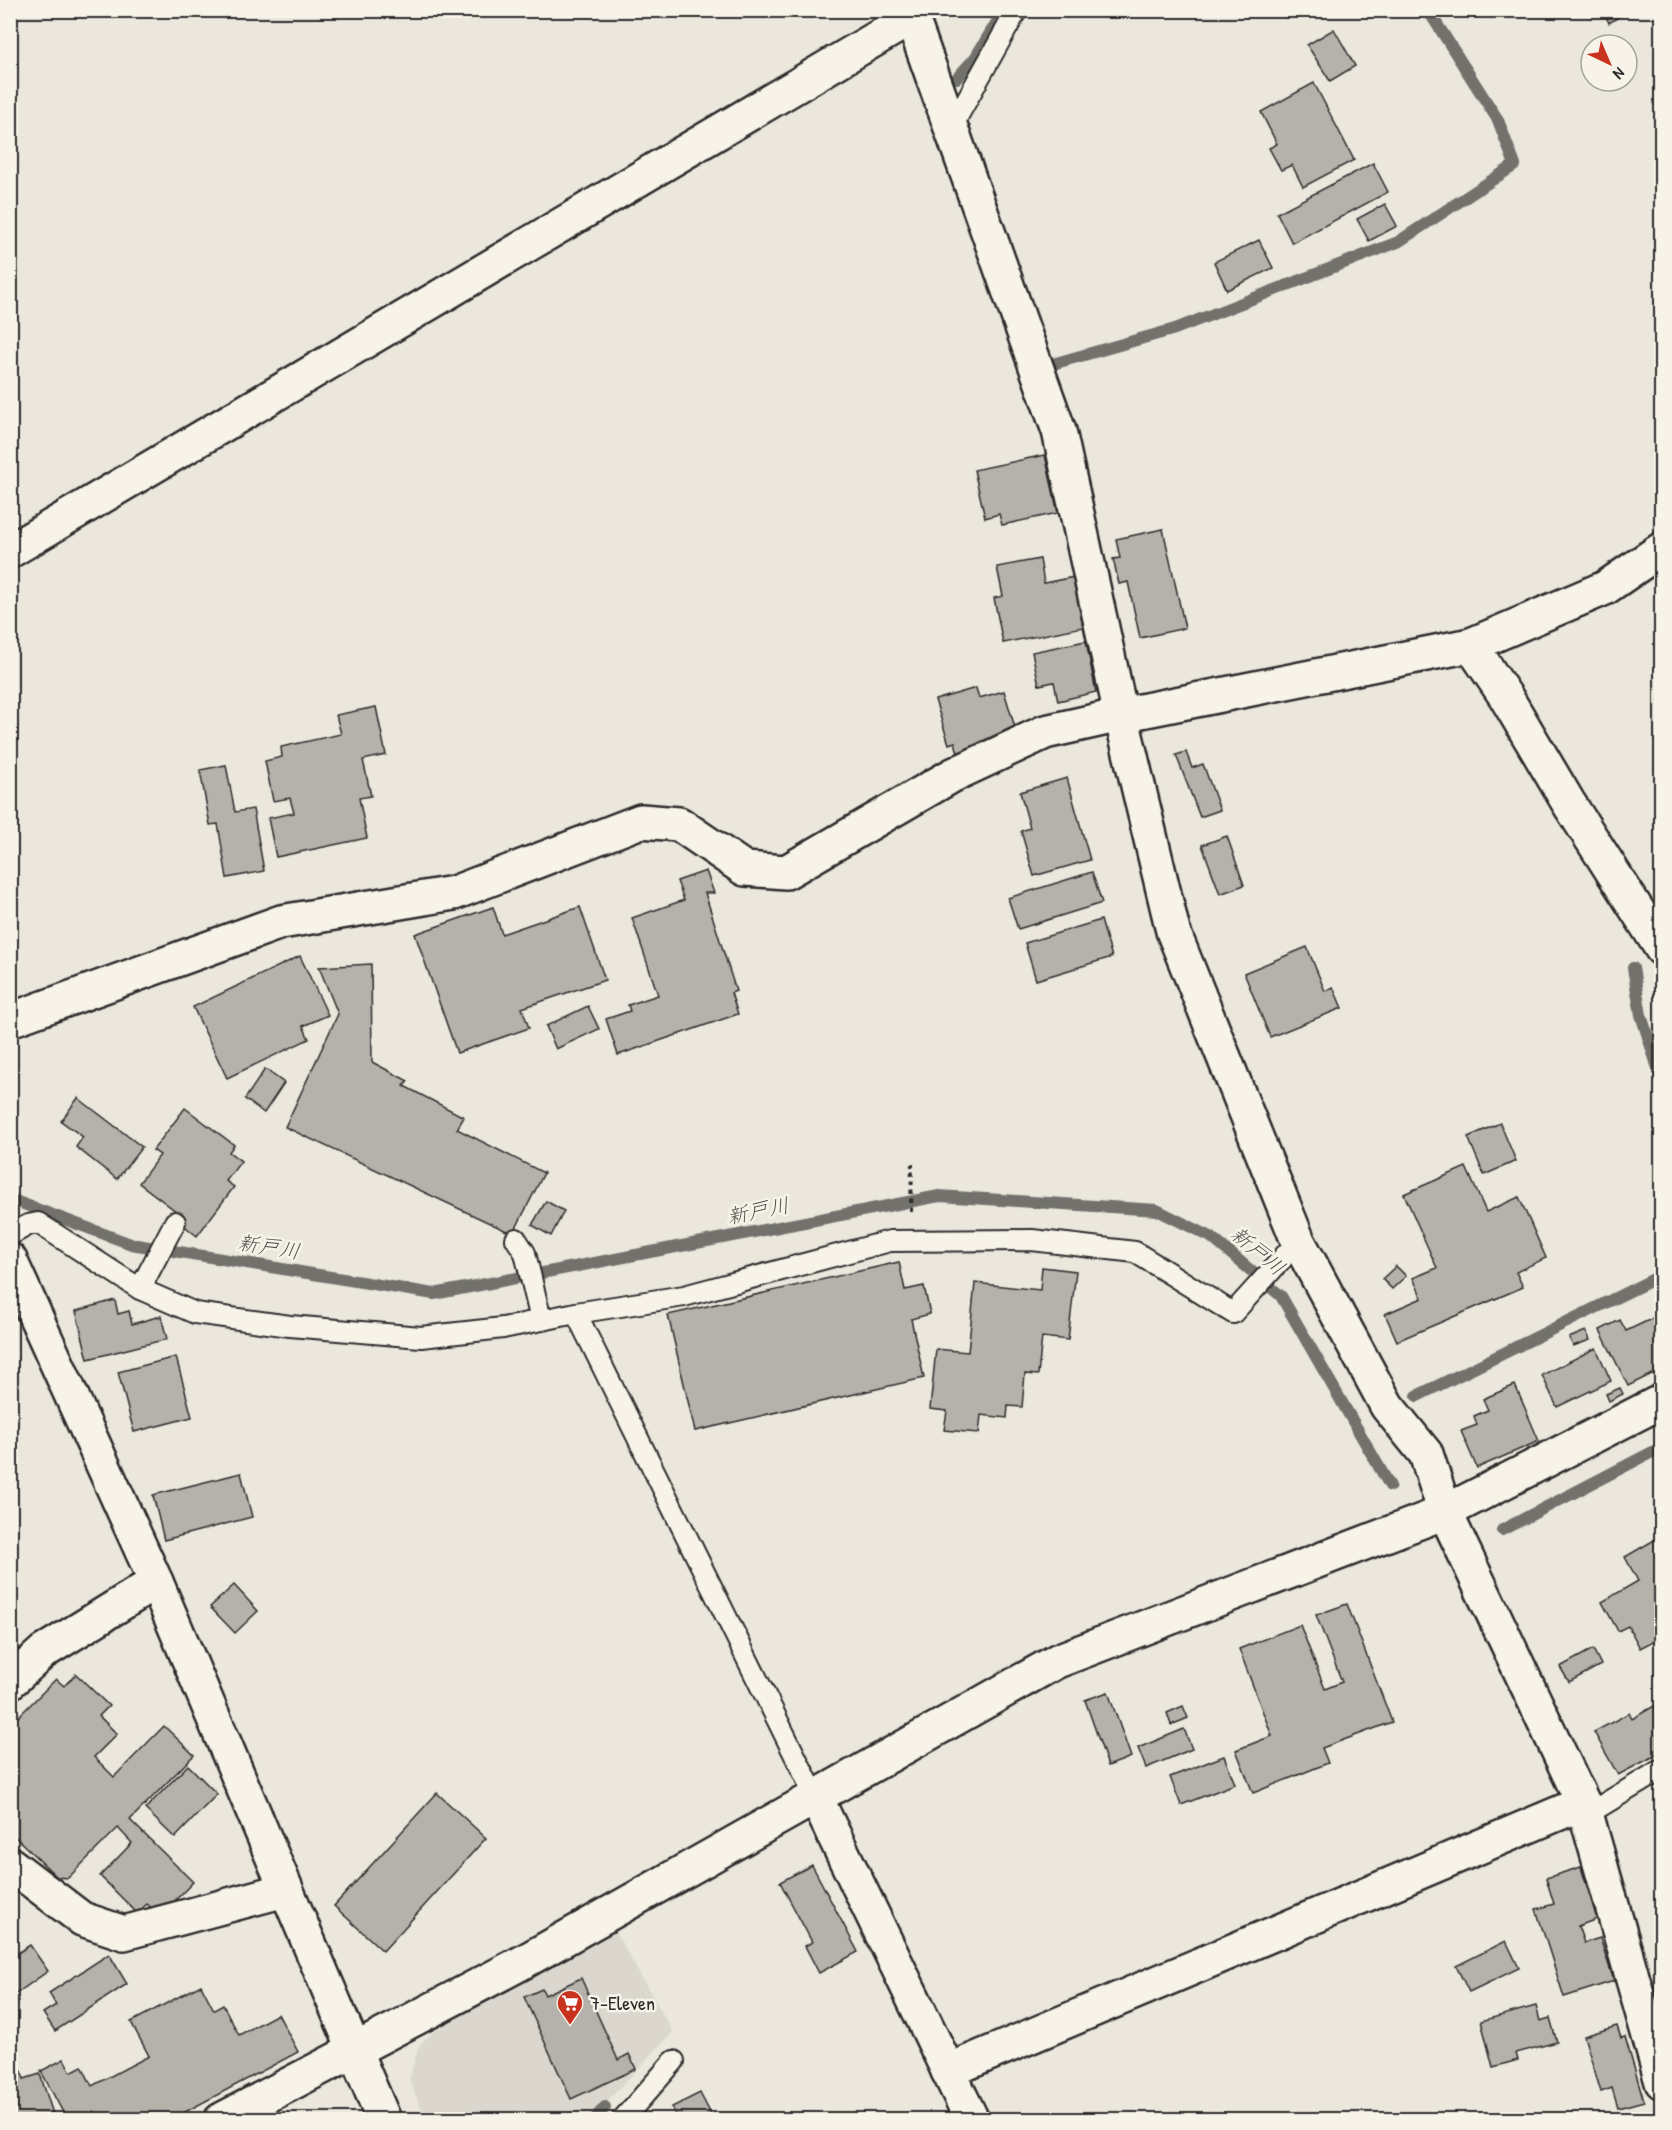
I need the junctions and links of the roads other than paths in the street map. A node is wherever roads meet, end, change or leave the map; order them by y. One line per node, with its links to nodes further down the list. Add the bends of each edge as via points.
1 (1017, 10): 3 (lane)
2 (910, 14): 3 (street); 5 (street)
3 (951, 128): 7 (street, via 1059,431)
4 (1662, 549): 6 (street, via 1605,588)
5 (10, 551)
6 (1470, 645): 7 (street); 8 (street)
7 (1121, 715): 9 (street, via 1045,732 953,775 786,872 745,869 679,824 641,821 454,893 281,922); 13 (street, via 1173,931)
8 (1662, 949)
9 (10, 1020)
10 (174, 1224): 15 (lane)
11 (10, 1235): 15 (lane, via 38,1223)
12 (520, 1246): 17 (lane)
13 (1291, 1250): 16 (lane, via 1233,1313 1135,1252 1032,1239 890,1241 684,1296); 19 (street, via 1388,1406 1426,1454)
14 (10, 1260): 20 (street)
15 (145, 1280): 17 (lane, via 195,1314 290,1326 421,1337)
16 (576, 1313): 17 (lane); 23 (lane)
17 (542, 1320)
18 (1662, 1401): 19 (street)
19 (1445, 1512): 23 (street, via 1057,1661); 24 (street)
20 (156, 1582): 21 (street, via 43,1652); 26 (street)
21 (10, 1682)
22 (1662, 1769): 24 (lane)
23 (815, 1796): 27 (street, via 525,1961); 29 (street)
24 (1585, 1809): 29 (street); 30 (street)
25 (10, 1864): 26 (street, via 82,1919 124,1933)
26 (285, 1890): 27 (street)
27 (353, 2051): 31 (street); 32 (street)
28 (674, 2061): 33 (lane)
29 (948, 2071): 34 (street)
30 (1662, 2082)
31 (221, 2120)
32 (384, 2120)
33 (622, 2120)
34 (972, 2120)

